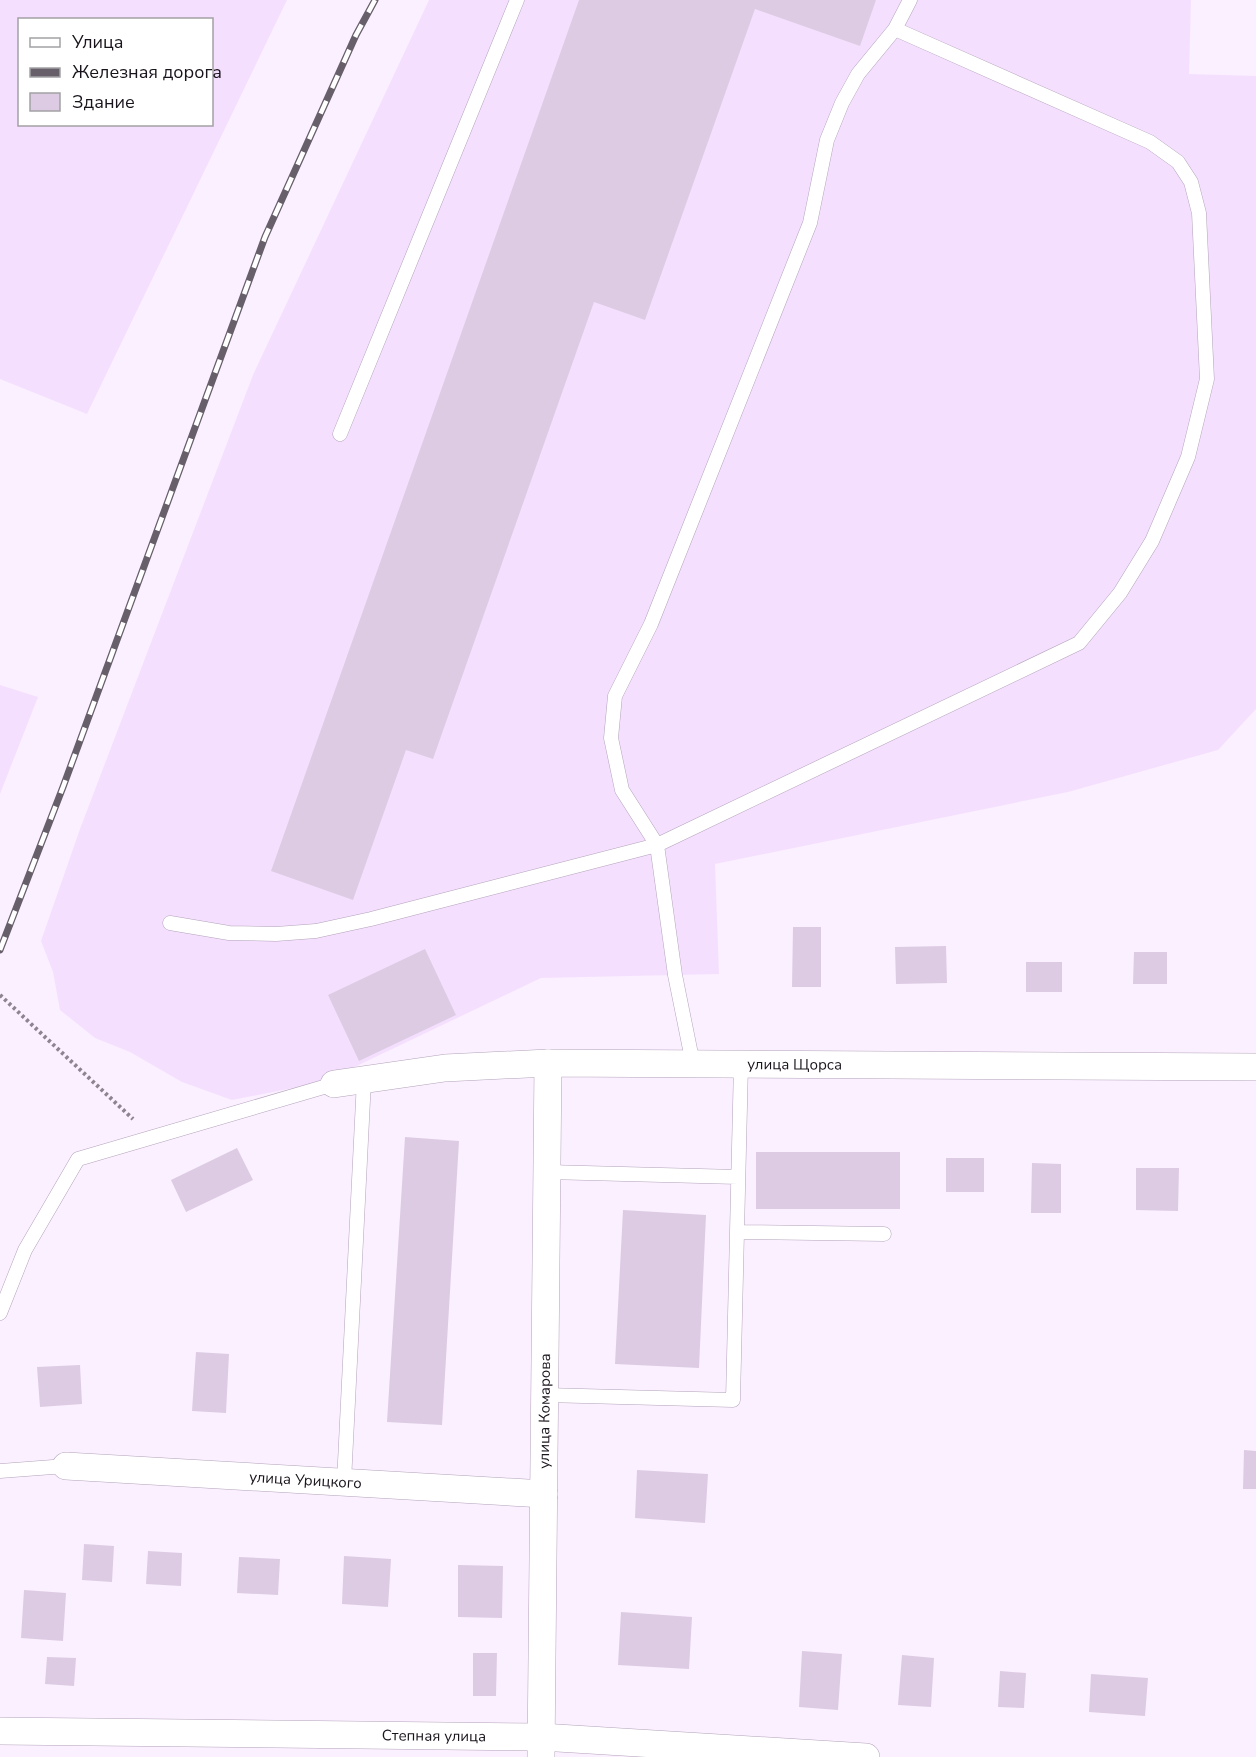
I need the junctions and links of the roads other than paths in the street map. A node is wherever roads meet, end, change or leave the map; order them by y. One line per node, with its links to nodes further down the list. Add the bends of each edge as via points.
1 (517, 0): 4 (lane)
2 (910, 0): 3 (lane)
3 (894, 29): 5 (lane, via 858,74 842,103 827,140 810,223 651,624 615,696 611,738 622,790); 5 (lane, via 1150,142 1178,162 1191,182 1199,213 1207,379 1188,458 1152,541 1120,593 1079,644)
4 (340, 434)
5 (657, 845): 6 (lane, via 316,931 229,933); 8 (lane, via 675,975)
6 (170, 923)
7 (548, 1063): 8 (street, улица Щорса); 11 (street, улица Щорса, via 445,1068); 13 (street, улица Комарова)
8 (693, 1064): 9 (street, улица Щорса)
9 (741, 1064): 10 (street, улица Щорса); 14 (lane)
10 (1256, 1067)
11 (364, 1080): 12 (street, улица Щорса); 21 (lane)
12 (334, 1084): 17 (lane, via 78,1159 25,1250)
13 (547, 1172): 14 (lane); 18 (street, улица Комарова)
14 (738, 1177): 15 (lane)
15 (737, 1232): 16 (lane); 18 (lane, via 733,1400)
16 (884, 1234)
17 (0, 1313)
18 (545, 1395): 22 (street, улица Комарова)
19 (66, 1466): 20 (lane); 21 (street, улица Урицкого)
20 (0, 1470)
21 (344, 1482): 22 (street, улица Урицкого)
22 (544, 1494): 24 (street, улица Комарова)
23 (0, 1731): 24 (street, Степная улица)
24 (541, 1747): 25 (street, Степная улица)
25 (866, 1757)

